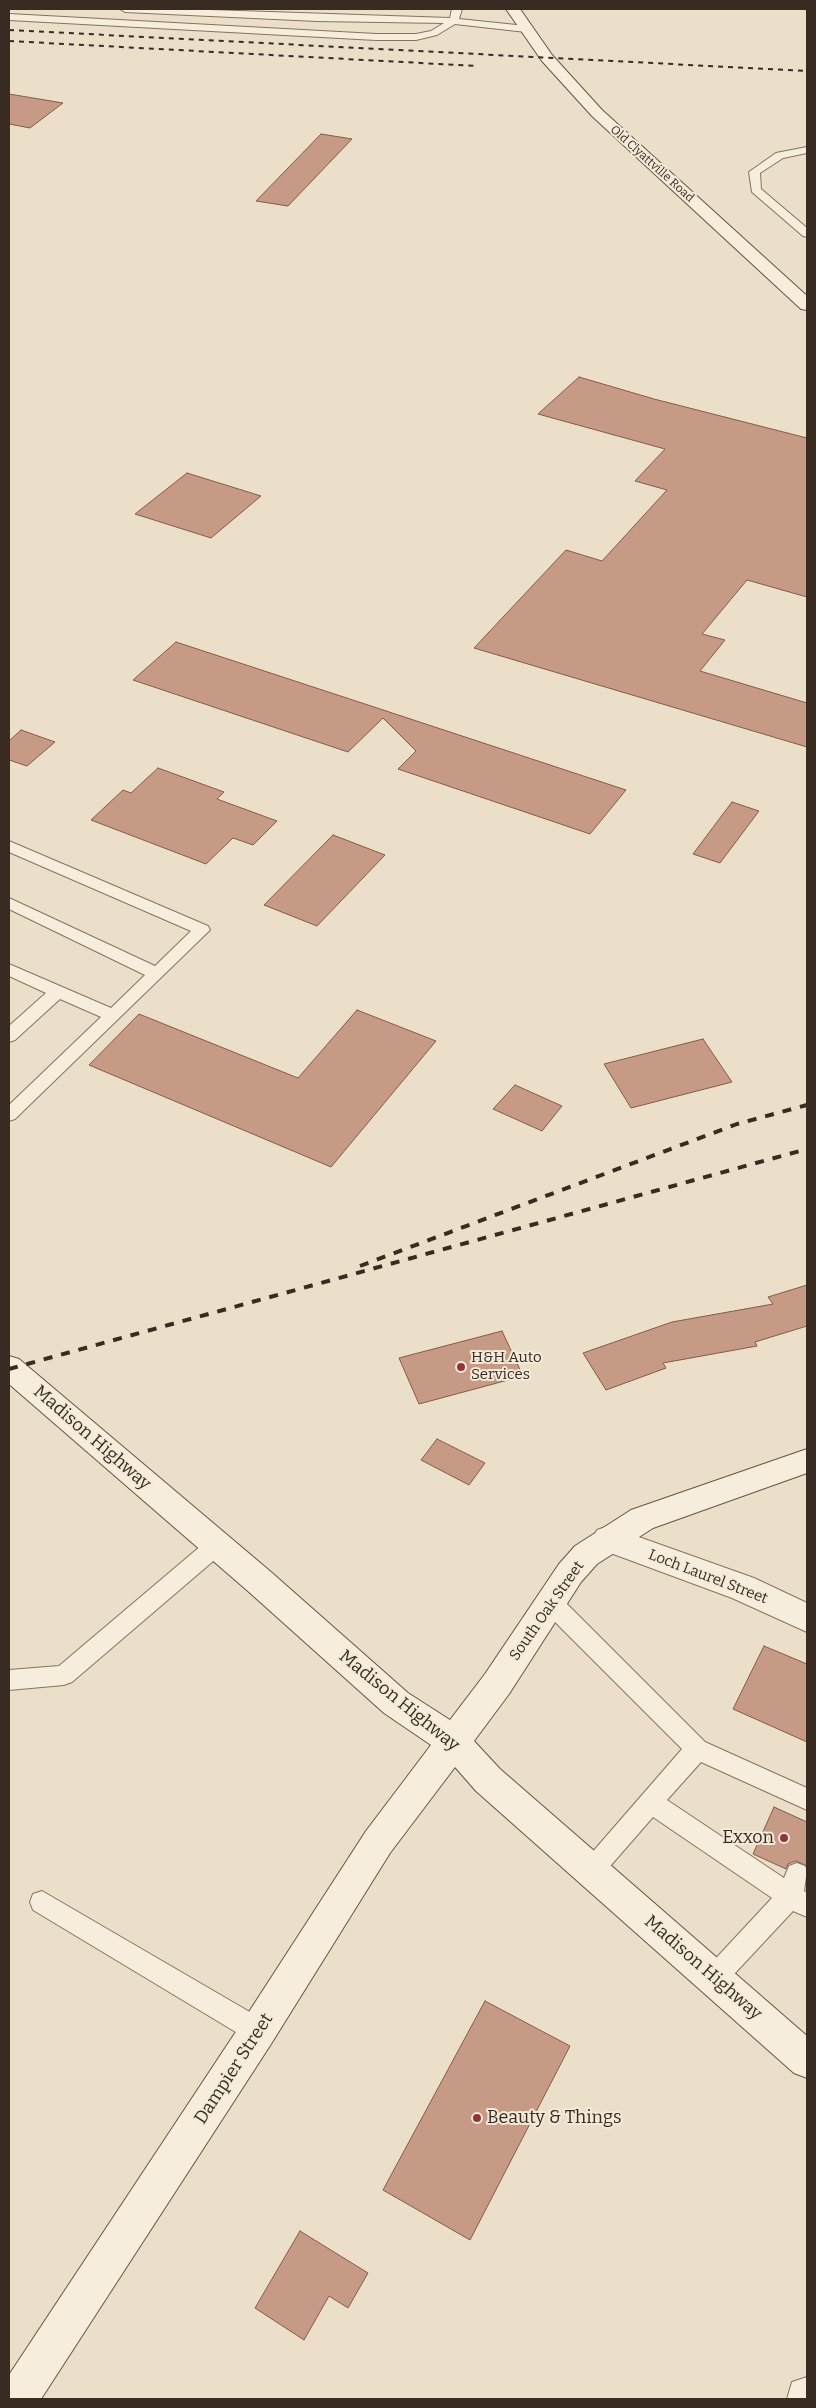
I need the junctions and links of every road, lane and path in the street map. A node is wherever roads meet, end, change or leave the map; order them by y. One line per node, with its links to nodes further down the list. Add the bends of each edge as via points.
1 (125, 9): 5 (lane)
2 (457, 9): 5 (lane)
3 (513, 9): 6 (main road, Old Clyattville Road)
4 (9, 17): 5 (lane, via 376,37 416,37)
5 (454, 21): 6 (lane)
6 (526, 28): 9 (main road, Old Clyattville Road, via 547,58 597,113)
7 (807, 150): 8 (lane, via 780,155 754,172 756,190)
8 (807, 234)
9 (807, 305)
10 (9, 847): 13 (lane, via 202,930)
11 (9, 903): 13 (lane)
12 (9, 970): 14 (lane)
13 (156, 973): 15 (lane)
14 (58, 991): 15 (lane); 16 (lane)
15 (112, 1015): 17 (lane)
16 (9, 1036)
17 (9, 1116)
18 (9, 1367): 21 (main road, Madison Highway)
19 (807, 1461): 20 (main road, South Oak Street, via 642,1519)
20 (608, 1539): 22 (main road, South Oak Street, via 586,1555); 23 (main road, Loch Laurel Street, via 742,1588)
21 (217, 1545): 24 (lane, via 64,1675); 25 (main road, Madison Highway, via 396,1703)
22 (550, 1603): 25 (main road, South Oak Street, via 497,1684); 26 (lane)
23 (807, 1618)
24 (9, 1680)
25 (453, 1741): 29 (main road, Madison Highway, via 488,1780); 33 (main road, Dampier Street, via 378,1842)
26 (697, 1749): 27 (lane); 28 (lane)
27 (807, 1799)
28 (651, 1802): 29 (lane); 30 (lane)
29 (591, 1871): 32 (main road, Madison Highway)
30 (798, 1892): 32 (lane)
31 (42, 1902): 33 (lane)
32 (714, 1978): 34 (main road, Madison Highway)
33 (258, 2031): 35 (main road, Dampier Street)
34 (807, 2060)
35 (17, 2399)

